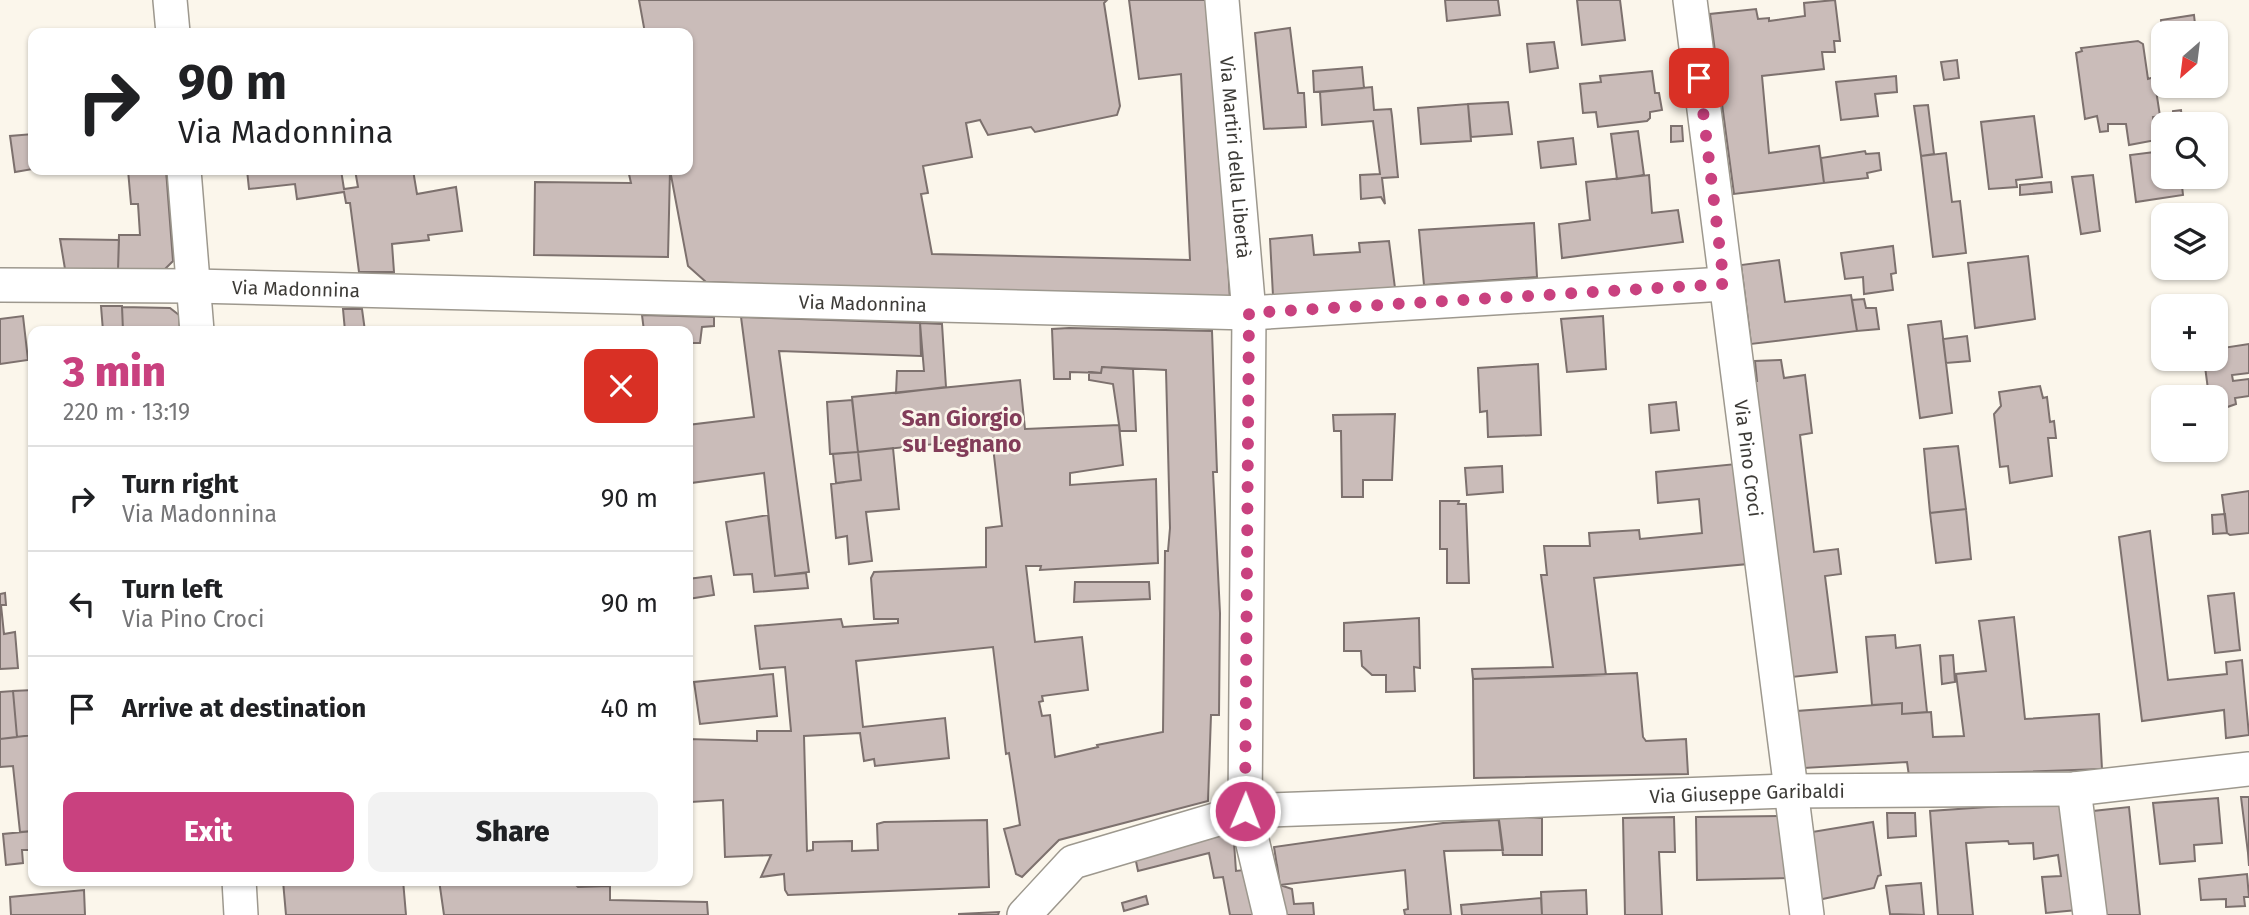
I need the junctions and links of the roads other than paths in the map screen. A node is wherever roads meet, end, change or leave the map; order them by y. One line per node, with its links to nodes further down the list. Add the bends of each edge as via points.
1 (170, 0): 4 (street)
2 (1222, 0): 9 (street, Via Martiri della Libertà)
3 (1690, 0): 6 (street, Via Pino Croci)
4 (173, 28)
5 (184, 175): 8 (street)
6 (1724, 284): 9 (street, Via Madonnina); 13 (street, Via Pino Croci)
7 (0, 285): 8 (street, Via Madonnina)
8 (194, 286): 9 (street, Via Madonnina); 10 (street)
9 (1249, 313): 14 (street, Via Martiri della Libertà)
10 (197, 326)
11 (2249, 769): 12 (street, Via Giuseppe Garibaldi)
12 (2074, 789): 13 (street, Via Giuseppe Garibaldi); 20 (street)
13 (1789, 792): 14 (street, Via Giuseppe Garibaldi); 19 (street, Via Pino Croci)
14 (1245, 811): 17 (street, Via Giuseppe Garibaldi, via 1073,862); 18 (street)
15 (239, 886): 16 (street)
16 (241, 915)
17 (1024, 915)
18 (1270, 915)
19 (1807, 915)
20 (2090, 915)

